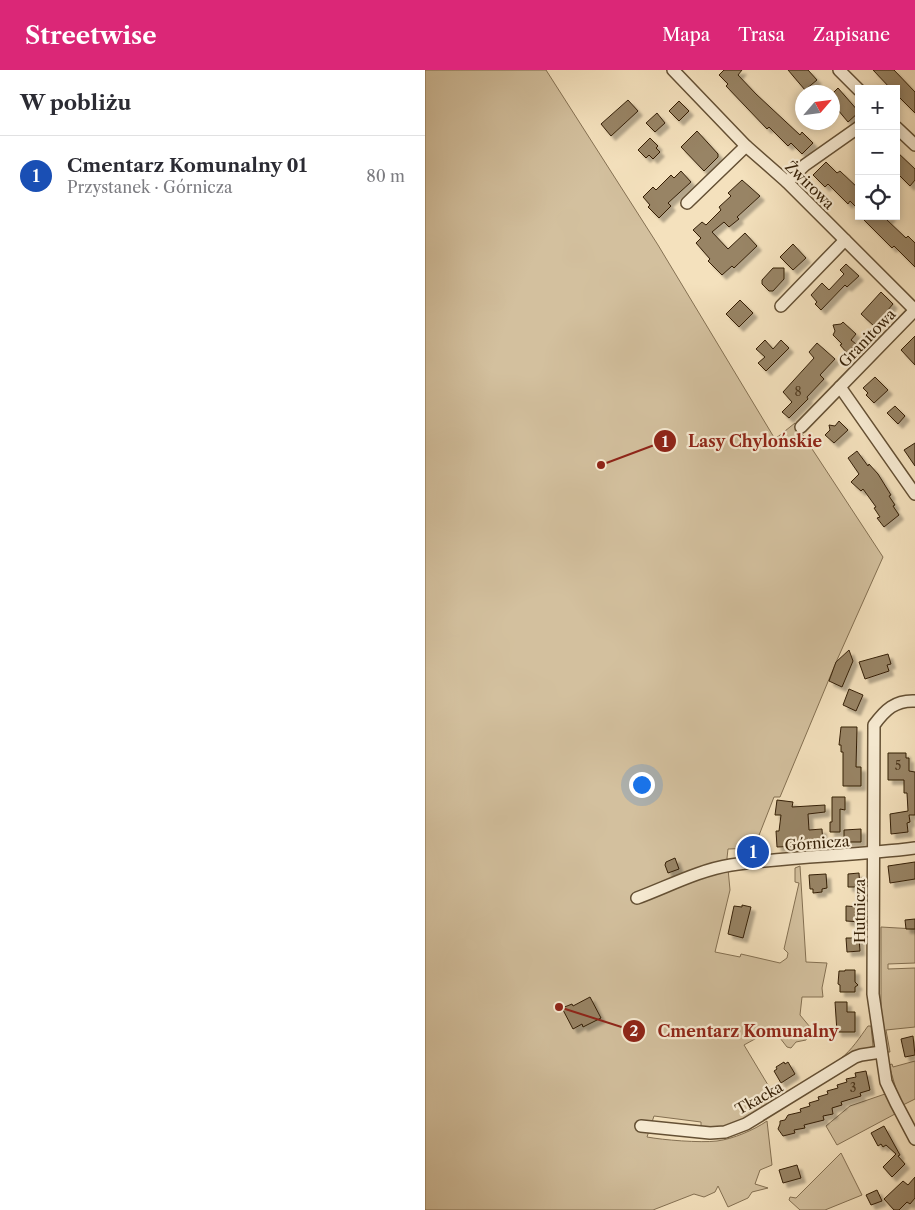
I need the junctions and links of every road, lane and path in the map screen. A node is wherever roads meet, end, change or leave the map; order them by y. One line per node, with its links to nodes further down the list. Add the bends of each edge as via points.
1 (673, 70): 7 (street, Żwirowa)
2 (839, 70): 3 (street)
3 (855, 86)
4 (855, 130): 8 (street, via 805,165)
5 (899, 130): 6 (street)
6 (915, 145)
7 (746, 146): 8 (street, Żwirowa); 9 (street)
8 (787, 182): 10 (street, Żwirowa)
9 (687, 203)
10 (845, 240): 11 (street); 12 (street, Żwirowa)
11 (781, 306)
12 (915, 310): 13 (street, Granitowa)
13 (840, 387): 14 (street, Granitowa); 15 (street, Granitowa)
14 (801, 427)
15 (915, 494)
16 (915, 701): 18 (street, Hutnicza, via 898,703 884,711 874,725)
17 (915, 848): 18 (street, Górnicza)
18 (875, 854): 19 (street, Górnicza, via 730,866); 20 (street, Hutnicza, via 873,994)
19 (637, 898)
20 (881, 1052): 21 (street, Tkacka, via 855,1057 746,1124 725,1132); 22 (street, Hutnicza, via 886,1082)
21 (641, 1126)
22 (915, 1139)

